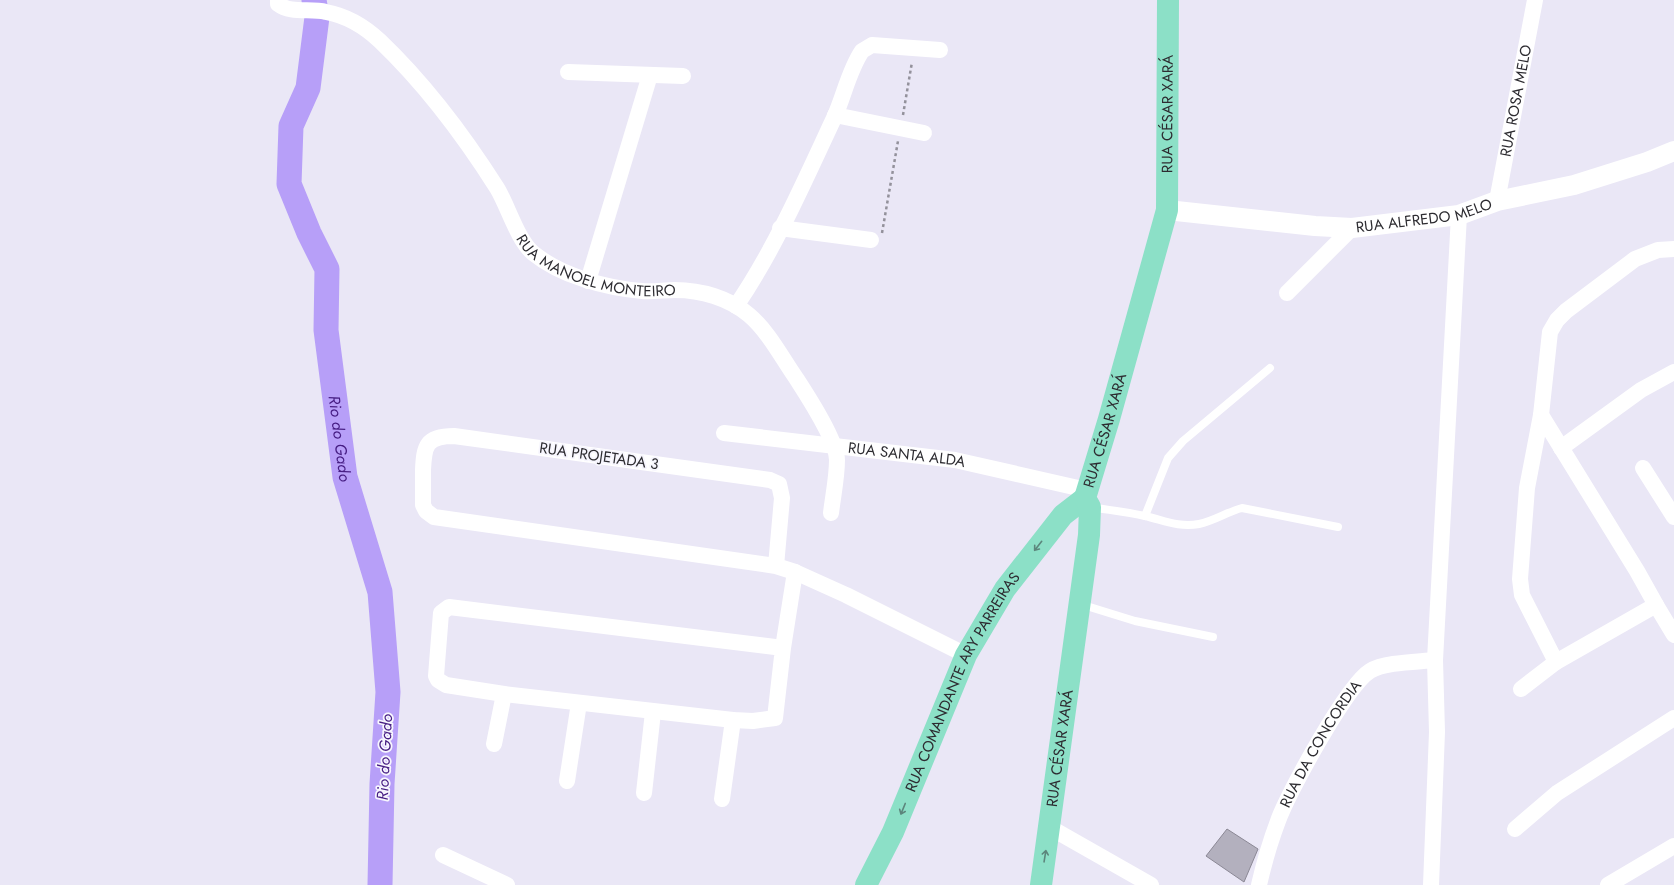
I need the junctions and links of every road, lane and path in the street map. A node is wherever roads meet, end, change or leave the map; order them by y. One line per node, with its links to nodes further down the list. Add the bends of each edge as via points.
1 (1168, 0): 14 (main road, RUA CÉSAR XARÁ)
2 (1535, 0): 13 (street, RUA ROSA MELO)
3 (281, 4): 20 (street, RUA MANOEL MONTEIRO, via 325,12 363,26 408,70 440,108 498,189 516,228 531,252 548,264)
4 (915, 48): 5 (street); 9 (street, via 867,46 859,56); 10 (path)
5 (940, 50)
6 (568, 72): 7 (street)
7 (650, 75): 8 (street); 20 (street)
8 (683, 76)
9 (835, 115): 10 (street); 16 (street)
10 (900, 128): 11 (street); 18 (path, via 884,230)
11 (924, 132)
12 (1674, 151): 13 (street, RUA ALFREDO MELO, via 1574,185)
13 (1497, 201): 15 (street, RUA ALFREDO MELO)
14 (1167, 210): 17 (street, RUA ALFREDO MELO); 30 (main road, RUA CÉSAR XARÁ)
15 (1459, 215): 17 (street, RUA ALFREDO MELO); 45 (street)
16 (780, 228): 18 (street); 22 (street, via 750,286)
17 (1352, 228): 21 (street)
18 (871, 240)
19 (1674, 248): 25 (street, via 1658,250 1635,259 1557,320 1550,332)
20 (588, 282): 22 (street, RUA MANOEL MONTEIRO, via 642,291 678,290 700,293 720,298)
21 (1287, 293)
22 (736, 306): 27 (street, RUA MANOEL MONTEIRO, via 750,316 779,353 805,392)
23 (1270, 368): 32 (lane, via 1183,441 1168,458)
24 (1674, 372): 28 (street, via 1641,390)
25 (1541, 415): 28 (street); 46 (street, via 1526,488 1520,580 1522,595)
26 (724, 433): 27 (street, RUA SANTA ALDA)
27 (835, 446): 30 (street, RUA SANTA ALDA, via 955,460); 31 (street, RUA MANOEL MONTEIRO, via 837,458)
28 (1561, 448): 40 (street)
29 (1644, 468): 33 (street)
30 (1087, 499): 32 (lane); 34 (main road, RUA COMANDANTE ARY PARREIRAS, via 1063,515); 36 (main road, RUA CÉSAR XARÁ)
31 (831, 513)
32 (1145, 516): 35 (lane, via 1186,526 1210,521 1242,508)
33 (1674, 517)
34 (1055, 524): 36 (main road, via 1073,525); 44 (main road, RUA COMANDANTE ARY PARREIRAS, one-way to 44, via 1005,589)
35 (1338, 527)
36 (1089, 535): 39 (main road, RUA CÉSAR XARÁ)
37 (776, 566): 37 (street, RUA PROJETADA 3, via 444,520 429,514 423,505 424,451 430,442 437,438 454,436 770,480 779,484 782,498); 38 (street)
38 (795, 572): 43 (street); 44 (street)
39 (1080, 604): 42 (lane, via 1135,621); 57 (main road, RUA CÉSAR XARÁ)
40 (1656, 605): 41 (street); 46 (street)
41 (1674, 635)
42 (1212, 637)
43 (783, 648): 48 (street, via 449,607 444,609 441,617 436,676 438,680 446,685); 52 (street, via 775,718)
44 (966, 655): 62 (main road, RUA COMANDANTE ARY PARREIRAS, one-way to 62, via 893,832)
45 (1435, 660): 65 (street, RUA DA CONCORDIA, via 1381,666 1369,672 1347,695 1292,790 1278,820); 66 (street, via 1437,732)
46 (1556, 662): 47 (street)
47 (1521, 689)
48 (504, 694): 49 (street); 53 (street)
49 (579, 703): 50 (street); 54 (street)
50 (653, 712): 52 (street); 55 (street)
51 (1674, 718): 58 (street, via 1557,793)
52 (732, 720): 56 (street)
53 (494, 744)
54 (567, 781)
55 (644, 793)
56 (722, 799)
57 (1049, 827): 63 (main road, RUA CÉSAR XARÁ, one-way to 57); 64 (street)
58 (1515, 829)
59 (1674, 846): 67 (street)
60 (443, 855): 61 (street)
61 (507, 885)
62 (866, 885)
63 (1040, 885)
64 (1151, 885)
65 (1259, 885)
66 (1431, 885)
67 (1608, 885)

